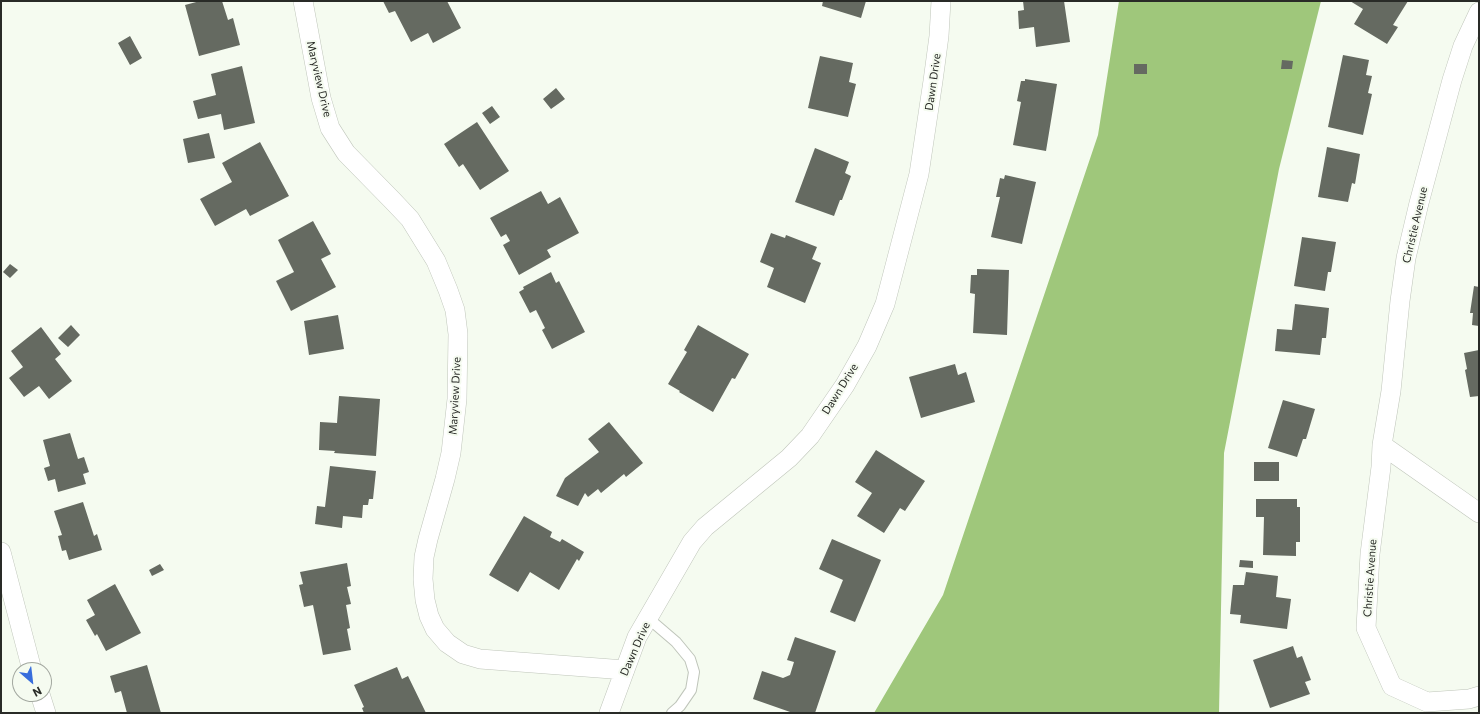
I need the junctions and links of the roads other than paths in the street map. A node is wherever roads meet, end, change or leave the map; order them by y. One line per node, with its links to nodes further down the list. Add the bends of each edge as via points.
1 (303, 1): 9 (street, Maryview Drive, via 321,98 330,128 346,153 410,219 436,260 455,310 458,334 457,399 451,453 424,557 423,579 429,616 447,643 463,654 480,659)
2 (941, 1): 7 (street, Dawn Drive, via 934,82 919,174 885,304 866,346 845,385 810,436 789,458 705,527 692,542)
3 (1479, 12): 4 (street, Christie Avenue, via 1463,46 1452,80 1406,258 1391,391)
4 (1382, 445): 5 (street); 10 (street, Christie Avenue, via 1370,554 1366,628 1392,686 1427,702)
5 (1479, 513)
6 (2, 557): 8 (street)
7 (648, 618): 9 (street, Dawn Drive, via 637,637); 14 (lane, via 676,642 690,659 694,672 691,690)
8 (30, 662)
9 (625, 670): 13 (street, Dawn Drive)
10 (1479, 696)
11 (43, 702): 12 (street)
12 (46, 713)
13 (609, 713)
14 (672, 713)

